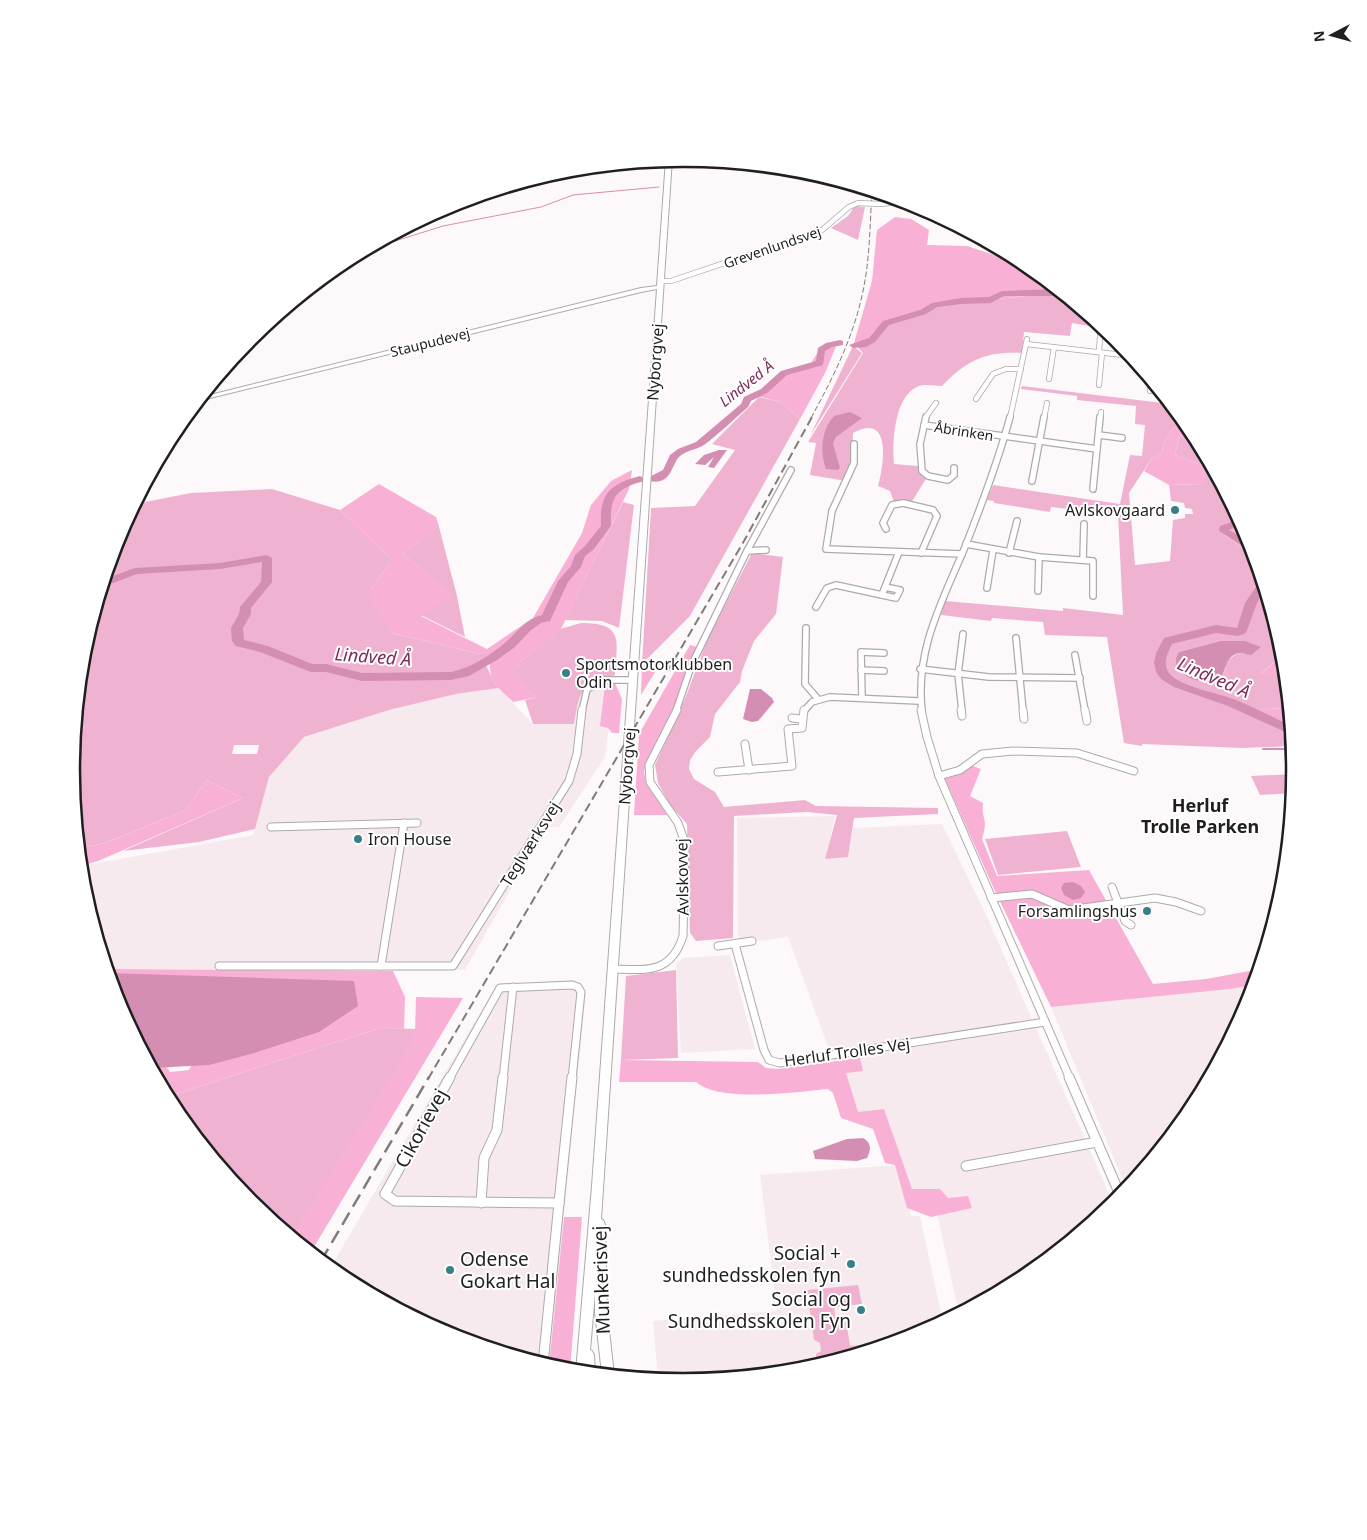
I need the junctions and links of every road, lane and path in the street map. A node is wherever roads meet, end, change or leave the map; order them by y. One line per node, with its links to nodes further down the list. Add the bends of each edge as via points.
1 (668, 167): 3 (main road, Nyborgvej)
2 (888, 203): 3 (street, Grevenlundsvej, bridge, via 849,206 822,230)
3 (660, 284): 11 (main road, Staupudevej); 57 (main road, Nyborgvej)
4 (1100, 336): 6 (street)
5 (1054, 347): 6 (street); 8 (street, via 1026,341); 9 (street)
6 (1100, 352): 7 (street); 10 (street)
7 (1121, 355)
8 (1021, 369): 12 (street, via 1007,368 993,374); 18 (street)
9 (1050, 379)
10 (1099, 385)
11 (210, 396)
12 (976, 399)
13 (936, 403): 16 (street, Åbrinken)
14 (1048, 403): 20 (street)
15 (1101, 412): 17 (street)
16 (924, 424): 18 (street, Åbrinken); 23 (street, Åbrinken, via 920,455 923,473 948,480 954,475)
17 (1099, 435): 19 (street); 22 (street)
18 (1004, 437): 20 (street); 30 (street, via 985,498)
19 (1122, 438)
20 (1041, 443): 22 (street); 25 (street)
21 (854, 444): 34 (street, via 854,466 833,509 826,549)
22 (1097, 449): 26 (street)
23 (954, 468)
24 (791, 470): 33 (street, Avlskovvej)
25 (1032, 481)
26 (1093, 489)
27 (1017, 521): 36 (street)
28 (1084, 524): 39 (street)
29 (886, 529): 35 (street, via 883,523 892,505 903,503 933,510 937,516)
30 (966, 544): 32 (street); 37 (street)
31 (766, 550): 33 (street)
32 (992, 550): 36 (street); 41 (street)
33 (747, 551): 84 (street, Avlskovvej, via 692,664 680,704 649,765 650,782 678,823 685,843 680,950 665,966)
34 (899, 552): 35 (street); 40 (street)
35 (921, 553): 37 (street)
36 (1009, 553): 38 (street)
37 (962, 554): 51 (street, via 932,624)
38 (1039, 557): 39 (street); 42 (street)
39 (1083, 560): 44 (street, via 1093,560)
40 (885, 587): 43 (street); 43 (street, via 900,590 896,598)
41 (987, 588)
42 (1038, 591)
43 (882, 595): 45 (street, via 836,585 827,588)
44 (1093, 596)
45 (816, 607)
46 (806, 628): 59 (street, via 805,684)
47 (963, 634): 54 (street)
48 (1016, 638): 55 (street)
49 (884, 653): 52 (street, via 861,652)
50 (1076, 655): 56 (street)
51 (920, 669): 54 (street); 60 (street)
52 (861, 670): 53 (street); 58 (street)
53 (884, 671)
54 (958, 674): 55 (street); 61 (street)
55 (1019, 678): 56 (street); 64 (street)
56 (1080, 678): 65 (street)
57 (633, 680): 83 (street, Teglværksvej, via 606,680 587,689 583,698 577,754 569,780 457,961 452,966 443,967); 84 (main road, Nyborgvej)
58 (862, 698): 59 (street); 60 (street)
59 (818, 699): 63 (street, via 806,706)
60 (919, 701): 70 (street)
61 (962, 716)
62 (792, 718): 63 (street)
63 (801, 719): 67 (street, via 802,728 788,729 792,766)
64 (1024, 719)
65 (1087, 721)
66 (745, 744): 67 (street)
67 (749, 770): 69 (street)
68 (1134, 770): 70 (street, via 1077,752 1013,751 982,754 960,770)
69 (718, 772)
70 (938, 776): 75 (street)
71 (404, 823): 72 (street); 73 (street); 83 (street)
72 (417, 823)
73 (271, 827)
74 (1112, 887): 76 (street, via 1112,893)
75 (991, 898): 76 (street, via 1032,894 1070,910); 86 (street)
76 (1119, 902): 77 (street, via 1165,899); 78 (street, via 1125,921)
77 (1202, 911)
78 (1131, 925)
79 (752, 941): 80 (street)
80 (735, 944): 81 (street); 86 (street, Herluf Trolles Vej, via 764,1050 769,1060 780,1063)
81 (718, 946)
82 (219, 966): 83 (street, Teglværksvej)
83 (381, 966)
84 (613, 969): 89 (main road, Nyborgvej)
85 (514, 987): 91 (street, via 497,1130 484,1158); 91 (street, Cikorievej, via 500,988 384,1194 395,1202); 92 (street, Cikorievej, via 572,985 582,992)
86 (1045, 1022): 87 (street)
87 (1098, 1142): 88 (street); 90 (street)
88 (966, 1166)
89 (598, 1186): 93 (main road, Nyborgvej); 97 (main road, Munkerisvej, via 601,1312)
90 (1118, 1188)
91 (481, 1203): 92 (street, Cikorievej)
92 (560, 1203): 94 (street, Cikorievej)
93 (585, 1327): 95 (main road, Nyborgvej); 96 (main road, Munkerisvej)
94 (544, 1357)
95 (582, 1365)
96 (588, 1365)
97 (607, 1368)

